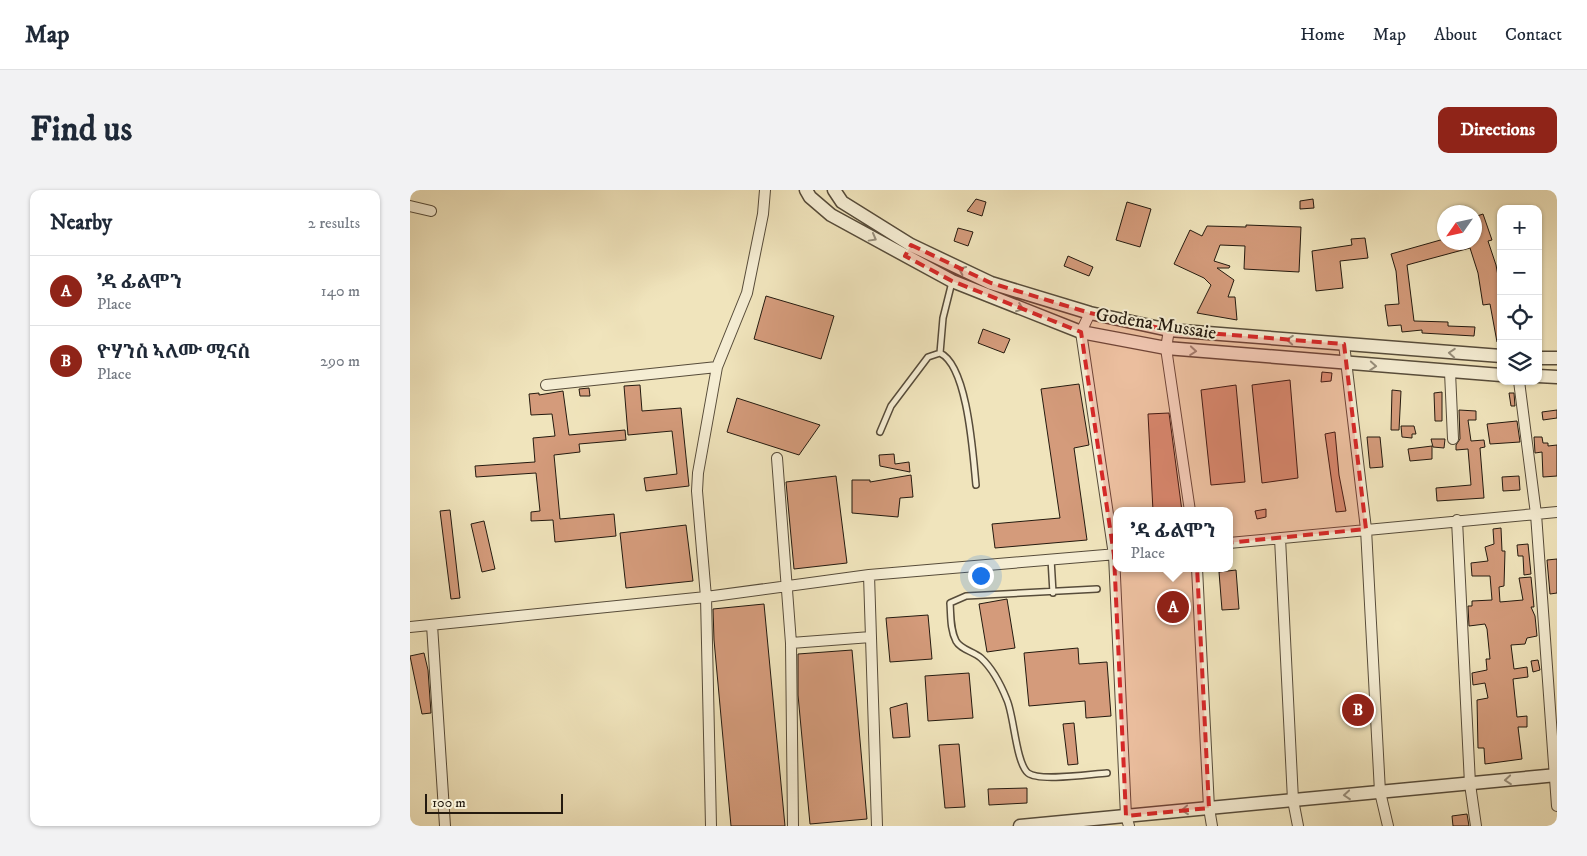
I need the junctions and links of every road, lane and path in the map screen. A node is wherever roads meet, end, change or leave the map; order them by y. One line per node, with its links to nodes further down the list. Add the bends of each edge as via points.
1 (765, 190): 18 (street, via 747,293)
2 (806, 190): 6 (street, Godena Mussaie, one-way to 6, via 830,214)
3 (834, 190): 6 (street, Godena Mussaie, via 842,202)
4 (410, 206): 5 (street)
5 (431, 211)
6 (908, 251): 7 (street, Godena Mussaie); 8 (street, Godena Mussaie, one-way to 6, via 991,283)
7 (952, 281): 10 (street, Godena Mussaie, one-way to 10); 13 (lane, via 943,318)
8 (1090, 313): 9 (street, Godena Mussaie); 10 (street)
9 (1169, 330): 11 (street, Godena Mussaie, one-way to 9); 12 (street)
10 (1082, 332): 12 (street, Godena Mussaie); 35 (street)
11 (1344, 344): 14 (street, Godena Mussaie, one-way to 11); 17 (street)
12 (1166, 348): 17 (street, Godena Mussaie, one-way to 17); 29 (street)
13 (940, 353): 25 (lane, via 928,357 891,406); 28 (lane, via 948,358 956,371 963,395 970,423)
14 (1497, 356)
15 (1542, 358): 16 (street)
16 (1557, 358)
17 (1347, 364): 19 (street, Godena Mussaie, one-way to 19); 33 (street)
18 (717, 367): 23 (street); 45 (street, via 698,482)
19 (1450, 372): 20 (street, Godena Mussaie); 26 (street)
20 (1497, 375)
21 (1542, 376): 22 (street)
22 (1557, 376)
23 (546, 385)
24 (1520, 385): 31 (street)
25 (880, 432)
26 (1453, 439)
27 (777, 458): 42 (street)
28 (976, 485)
29 (1189, 507)
30 (1557, 512): 31 (street)
31 (1536, 514): 32 (street); 51 (street)
32 (1457, 520): 33 (street); 52 (street)
33 (1366, 529): 34 (street); 53 (street)
34 (1280, 538): 36 (street); 54 (street)
35 (1113, 541)
36 (1233, 543)
37 (1113, 554): 38 (street)
38 (1051, 558): 41 (street); 44 (lane)
39 (1116, 572): 57 (street)
40 (1197, 572): 56 (street)
41 (869, 575): 42 (street); 48 (street)
42 (786, 586): 45 (street); 49 (street)
43 (1097, 588): 44 (lane)
44 (1052, 592): 50 (lane, via 958,598 950,603 952,630 959,645 988,665 1001,688 1013,716 1023,766 1029,774 1040,777)
45 (706, 597): 46 (street); 60 (street)
46 (432, 625): 47 (street); 59 (street)
47 (410, 627)
48 (871, 636): 49 (street); 62 (street)
49 (791, 643): 61 (street)
50 (1107, 772)
51 (1555, 776): 52 (street, one-way to 52); 55 (street)
52 (1470, 784): 53 (street); 67 (street)
53 (1380, 792): 54 (street, one-way to 54); 66 (street)
54 (1293, 800): 56 (street); 65 (street)
55 (1557, 806)
56 (1209, 808): 57 (street, one-way to 57); 64 (street)
57 (1127, 821): 58 (street)
58 (1043, 825): 63 (street)
59 (445, 826)
60 (711, 826)
61 (793, 826)
62 (877, 826)
63 (1020, 826)
64 (1212, 826)
65 (1298, 826)
66 (1388, 826)
67 (1476, 826)

